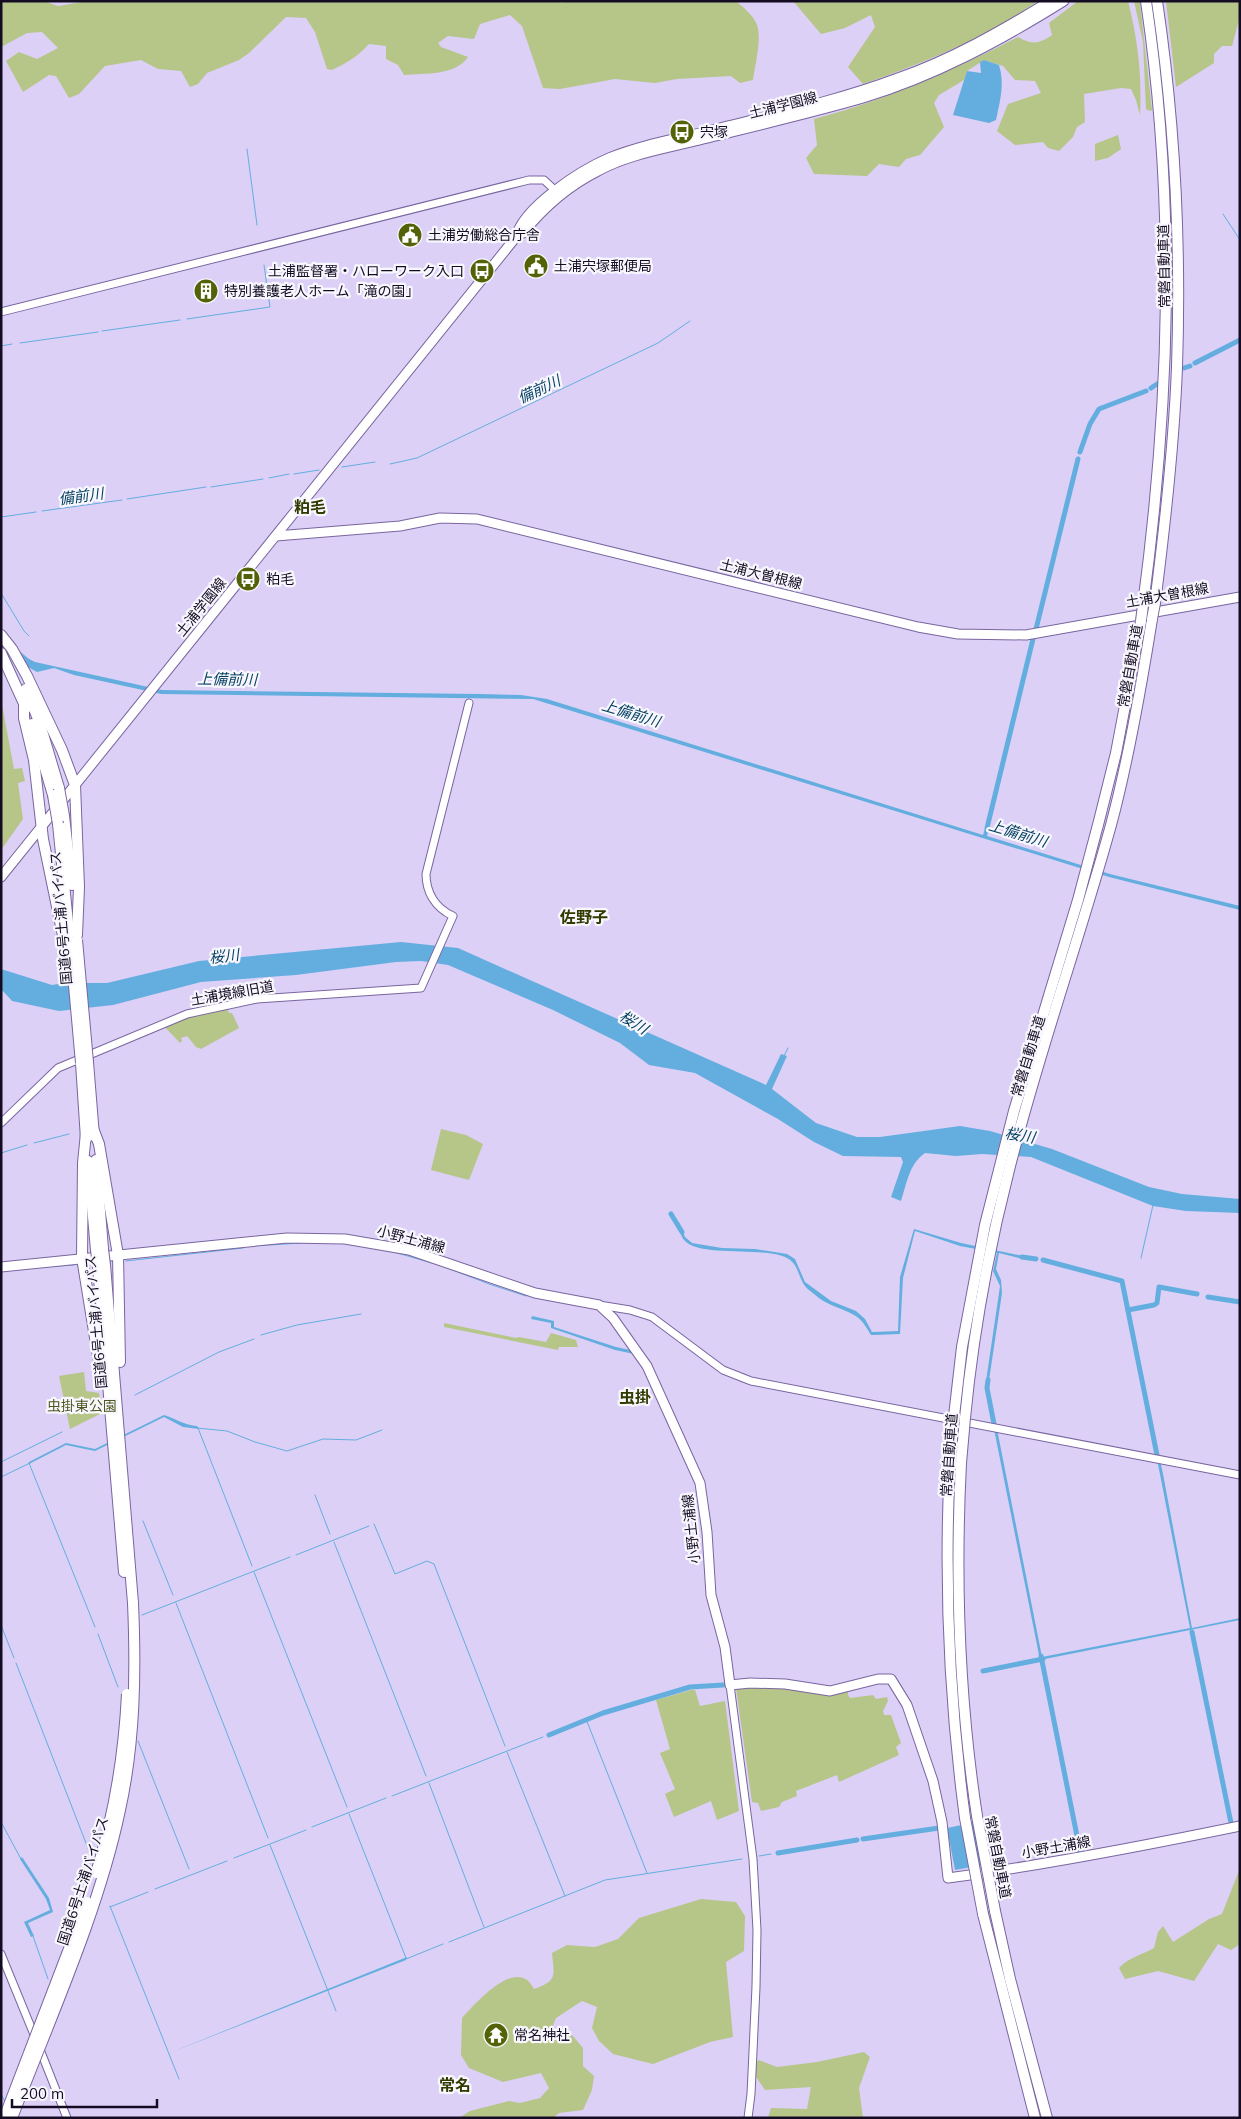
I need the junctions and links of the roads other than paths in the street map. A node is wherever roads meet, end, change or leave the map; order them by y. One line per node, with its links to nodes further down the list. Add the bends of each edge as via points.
1 (1050, 1): 5 (main road, 土浦学園線, via 975,45 899,78 837,98 624,153 583,171)
2 (1064, 1): 5 (main road, 土浦学園線, via 976,53 900,85 811,112 626,159)
3 (1146, 1): 8 (highway, 常磐自動車道, via 1160,123 1166,230 1166,369 1158,481)
4 (1157, 1): 8 (highway, 常磐自動車道, via 1172,121 1177,229 1177,368 1169,484)
5 (558, 192): 6 (street, via 544,180 523,181); 7 (main road, 土浦学園線, via 516,238)
6 (1, 312)
7 (276, 536): 9 (main road, 土浦大曽根線, via 392,527 440,518 477,518 918,627 976,635 1041,633); 15 (main road, 土浦学園線)
8 (1158, 537): 38 (highway, 常磐自動車道, bridge, via 1116,754 1078,900 998,1170 974,1274 962,1347 950,1461 948,1631 952,1710 965,1818 983,1914); 39 (highway, 常磐自動車道, bridge, via 1154,603 1142,682 1111,823 1009,1169 974,1346 961,1463 958,1629 963,1707 977,1816 1010,1979)
9 (1240, 597)
10 (1, 635): 12 (highway, 国道6号土浦バイパス)
11 (1, 653): 13 (highway, 国道6号土浦バイパス)
12 (24, 678): 15 (highway, via 62,750); 16 (highway, 国道6号土浦バイパス, via 40,724)
13 (24, 702): 16 (highway, 国道6号土浦バイパス); 17 (highway)
14 (469, 703): 21 (street, 土浦境線旧道, via 426,874 434,901 452,919 421,988 258,998 186,1014 58,1068)
15 (75, 785): 17 (main road, 土浦学園線); 19 (highway, via 79,887)
16 (56, 792): 19 (highway, 国道6号土浦バイパス, bridge)
17 (41, 827): 18 (main road, 土浦学園線); 19 (highway)
18 (1, 877)
19 (72, 939): 20 (highway, 国道6号土浦バイパス, bridge); 20 (highway, 国道6号土浦バイパス, bridge, via 72,965)
20 (84, 1063): 22 (highway, 国道6号土浦バイパス)
21 (1, 1123)
22 (90, 1132): 23 (highway, via 99,1144); 24 (highway, via 83,1163); 27 (highway, 国道6号土浦バイパス, bridge)
23 (118, 1255): 24 (main road, 小野土浦線); 26 (main road, 小野土浦線, via 287,1238 345,1239 409,1250 535,1293); 27 (highway)
24 (82, 1258): 25 (main road, 小野土浦線); 27 (highway)
25 (1, 1267)
26 (599, 1305): 29 (street, via 652,1317 724,1370 751,1381); 31 (main road, 小野土浦線, via 613,1318 647,1366 700,1483 711,1595)
27 (111, 1381): 28 (highway, 国道6号土浦バイパス, via 106,1406); 28 (highway, 国道6号土浦バイパス, via 121,1386)
28 (115, 1422): 30 (highway, 国道6号土浦バイパス)
29 (1240, 1475)
30 (130, 1603): 34 (highway, 国道6号土浦バイパス, bridge, via 126,1724 113,1810 90,1892); 35 (highway, 国道6号土浦バイパス, bridge, via 135,1644 133,1720 120,1810 88,1920)
31 (730, 1685): 32 (main road, 小野土浦線, via 785,1684 830,1691 878,1679 891,1679 907,1705 933,1781 942,1822 948,1878 1160,1843); 37 (street, via 752,1859 757,1930 752,2094)
32 (1240, 1826)
33 (1, 1954): 36 (street)
34 (4, 2118)
35 (12, 2118)
36 (67, 2118)
37 (748, 2118)
38 (1035, 2118)
39 (1047, 2118)

